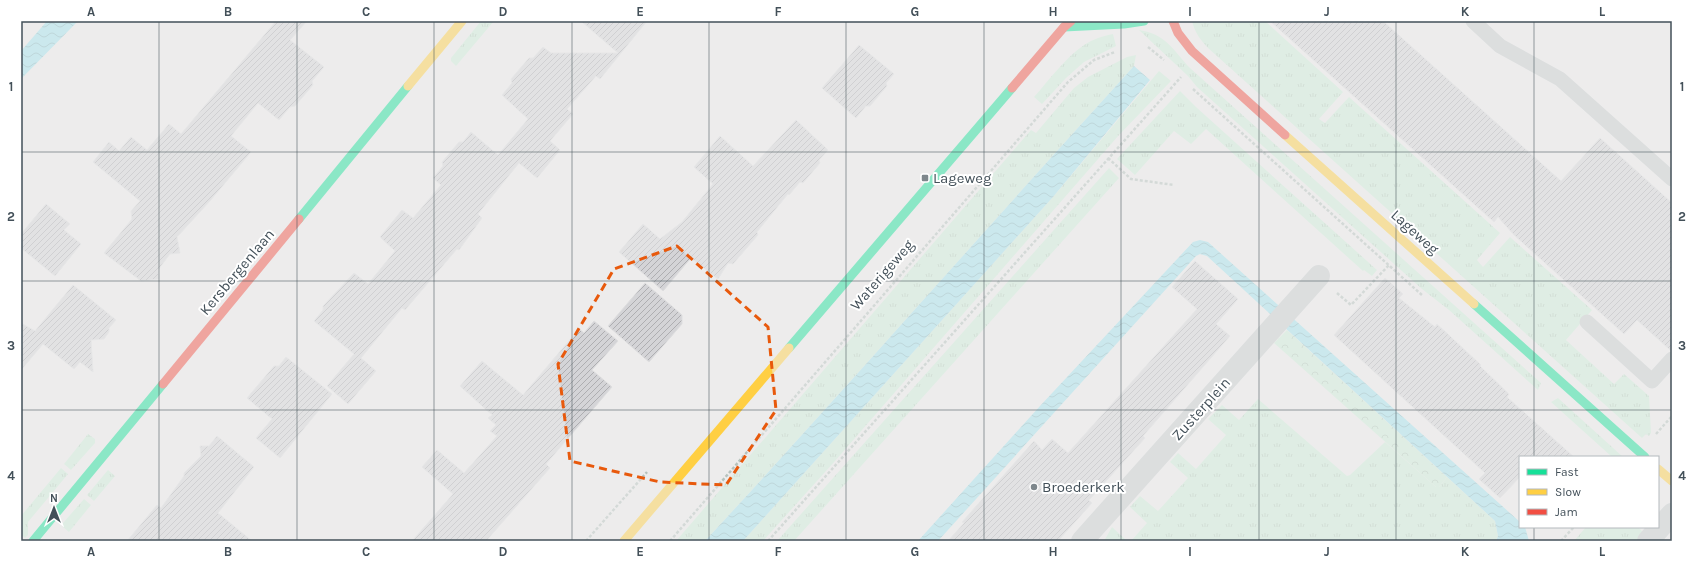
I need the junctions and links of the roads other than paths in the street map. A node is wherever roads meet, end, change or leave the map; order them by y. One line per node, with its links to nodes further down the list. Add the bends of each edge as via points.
1 (462, 21): 15 (street, Kersbergenlaan)
2 (1071, 21): 6 (street, Waterigeweg)
3 (1144, 21): 6 (street)
4 (1173, 21): 11 (street, Lageweg, via 1178,33 1192,51)
5 (1473, 21): 7 (lane, via 1500,46 1560,78)
6 (1064, 27): 16 (street, Waterigeweg)
7 (1672, 179)
8 (1319, 276): 17 (street, Zusterplein)
9 (1587, 322): 10 (lane, via 1652,381)
10 (1672, 359)
11 (1644, 456)
12 (1659, 470): 13 (street)
13 (1672, 481)
14 (1672, 514): 18 (street)
15 (33, 541)
16 (624, 541)
17 (1082, 541)
18 (1648, 541)

